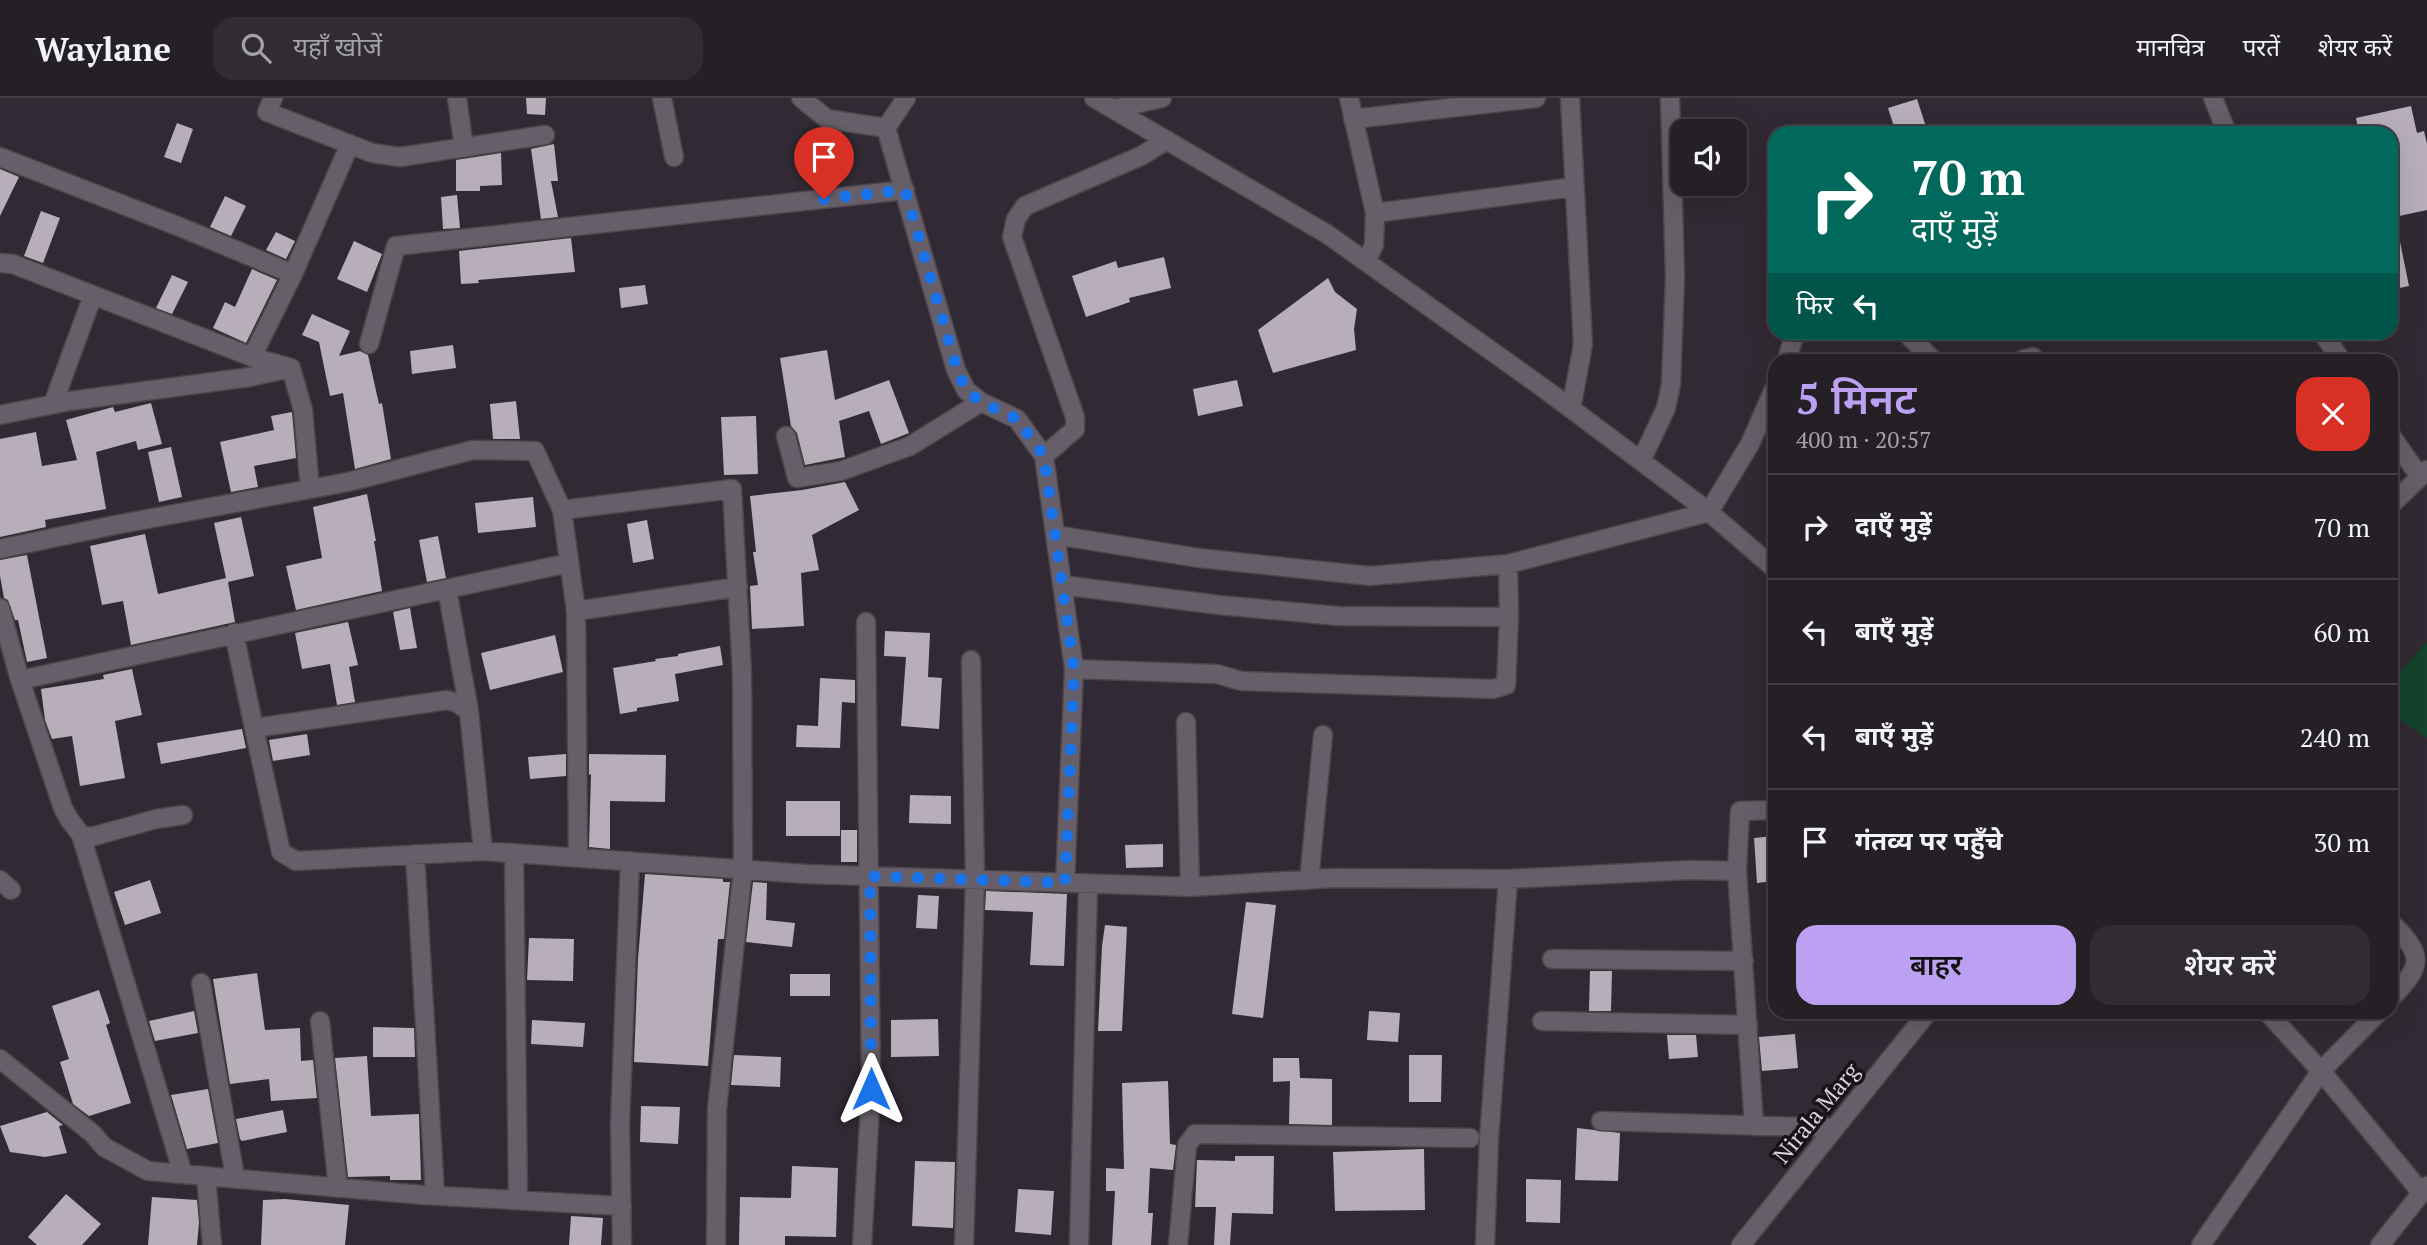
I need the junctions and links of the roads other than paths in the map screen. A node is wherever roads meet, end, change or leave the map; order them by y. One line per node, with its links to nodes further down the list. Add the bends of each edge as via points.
1 (273, 98): 19 (street, via 267,112)
2 (457, 98): 20 (street)
3 (662, 98): 21 (street)
4 (801, 98): 16 (street, via 827,119)
5 (906, 98): 16 (street)
6 (1094, 98): 13 (street)
7 (1162, 98): 13 (street)
8 (1349, 98): 14 (street)
9 (1536, 98): 14 (street)
10 (1570, 98): 23 (street)
11 (1670, 98): 43 (street, via 1675,277 1671,384 1666,408)
12 (2213, 98): 15 (street)
13 (1113, 109): 18 (street)
14 (1353, 119): 25 (street)
15 (2224, 126)
16 (886, 128): 24 (street)
17 (545, 135): 20 (street)
18 (1167, 140): 26 (street); 42 (street, via 1141,156 1025,206 1016,219 1012,237 1075,417 1076,429)
19 (350, 144): 20 (street, via 401,158); 28 (street)
20 (464, 148)
21 (674, 157)
22 (0, 158): 28 (street)
23 (1574, 187): 25 (street); 37 (street, via 1583,344)
24 (905, 190): 31 (street, via 396,246); 35 (street, via 957,369 966,390)
25 (1375, 213): 26 (street, via 1374,245)
26 (1366, 262): 37 (street)
27 (0, 263): 29 (street)
28 (293, 274): 33 (street)
29 (93, 295): 33 (street); 36 (street)
30 (1913, 340): 32 (street)
31 (369, 344)
32 (1927, 354)
33 (252, 357): 34 (street)
34 (291, 368): 36 (street); 45 (street, via 303,410)
35 (981, 402): 40 (street, via 910,446 841,471 797,478); 42 (street, via 1017,419)
36 (53, 404): 39 (street)
37 (1571, 409): 43 (street)
38 (1768, 409): 48 (street)
39 (0, 415)
40 (786, 436)
41 (2398, 443): 44 (street)
42 (1044, 456): 49 (street)
43 (1641, 461): 48 (street)
44 (2423, 473): 46 (street)
45 (310, 489): 47 (street, via 473,450 536,451); 50 (street)
46 (2398, 498)
47 (562, 510): 51 (street); 55 (street, via 732,489)
48 (1709, 512): 52 (street); 53 (street)
49 (1055, 535): 53 (street, via 1199,558 1370,576); 54 (street)
50 (0, 549)
51 (569, 563): 56 (street); 58 (street)
52 (1768, 563)
53 (1508, 564): 59 (street)
54 (1062, 585): 59 (street, via 1338,616); 63 (street)
55 (738, 587): 58 (street); 77 (street)
56 (447, 589): 61 (street); 65 (street)
57 (0, 608): 64 (street)
58 (576, 611): 75 (street)
59 (1509, 617): 63 (street, via 1506,685 1493,690 1241,681 1217,674)
60 (866, 622): 79 (street)
61 (234, 633): 64 (street); 67 (street)
62 (971, 660): 81 (street)
63 (1074, 669): 83 (street)
64 (20, 680): 71 (street, via 63,808)
65 (469, 711): 67 (street, via 447,700); 72 (street)
66 (1186, 722): 85 (street)
67 (254, 728): 74 (street, via 281,852 296,861)
68 (1323, 735): 82 (street)
69 (1768, 810): 78 (street, via 1740,811)
70 (183, 815): 71 (street, via 91,837)
71 (82, 835): 103 (street)
72 (483, 851): 73 (street); 74 (street)
73 (514, 853): 75 (street); 109 (street)
74 (415, 854): 108 (street)
75 (578, 857): 76 (street)
76 (630, 861): 77 (street); 110 (street, via 620,1123)
77 (743, 868): 79 (street); 113 (street, via 717,1108)
78 (1737, 871): 80 (street); 88 (street)
79 (870, 876): 81 (street); 114 (street, via 871,1089)
80 (1508, 879): 82 (street); 118 (street)
81 (975, 880): 83 (street); 115 (street)
82 (1309, 880): 85 (street)
83 (1065, 883): 84 (street)
84 (1088, 884): 85 (street); 116 (street)
85 (1190, 887)
86 (2398, 930): 90 (street, via 2417,958 2416,968)
87 (1552, 960): 88 (street)
88 (1744, 961): 96 (street)
89 (201, 983): 105 (street)
90 (2398, 991)
91 (1922, 1019): 101 (street, Nirala Marg)
92 (2273, 1019): 98 (street)
93 (2372, 1019): 98 (street)
94 (320, 1021): 106 (street)
95 (1542, 1021): 96 (street)
96 (1748, 1025): 100 (street)
97 (0, 1059): 103 (street, via 104,1147 148,1171)
98 (2321, 1071): 107 (street); 120 (street)
99 (1601, 1121): 100 (street)
100 (1754, 1126): 101 (street)
101 (1835, 1128): 119 (street, Nirala Marg)
102 (1470, 1138): 117 (street, via 1195,1134 1186,1145)
103 (183, 1174): 104 (street)
104 (206, 1176): 105 (street); 111 (street)
105 (235, 1177): 106 (street)
106 (338, 1188): 108 (street)
107 (2424, 1189): 121 (street)
108 (435, 1195): 109 (street)
109 (518, 1199): 110 (street)
110 (622, 1206): 112 (street)
111 (212, 1245)
112 (622, 1245)
113 (716, 1245)
114 (862, 1245)
115 (964, 1245)
116 (1079, 1245)
117 (1178, 1245)
118 (1485, 1245)
119 (1741, 1245)
120 (2201, 1245)
121 (2380, 1245)

